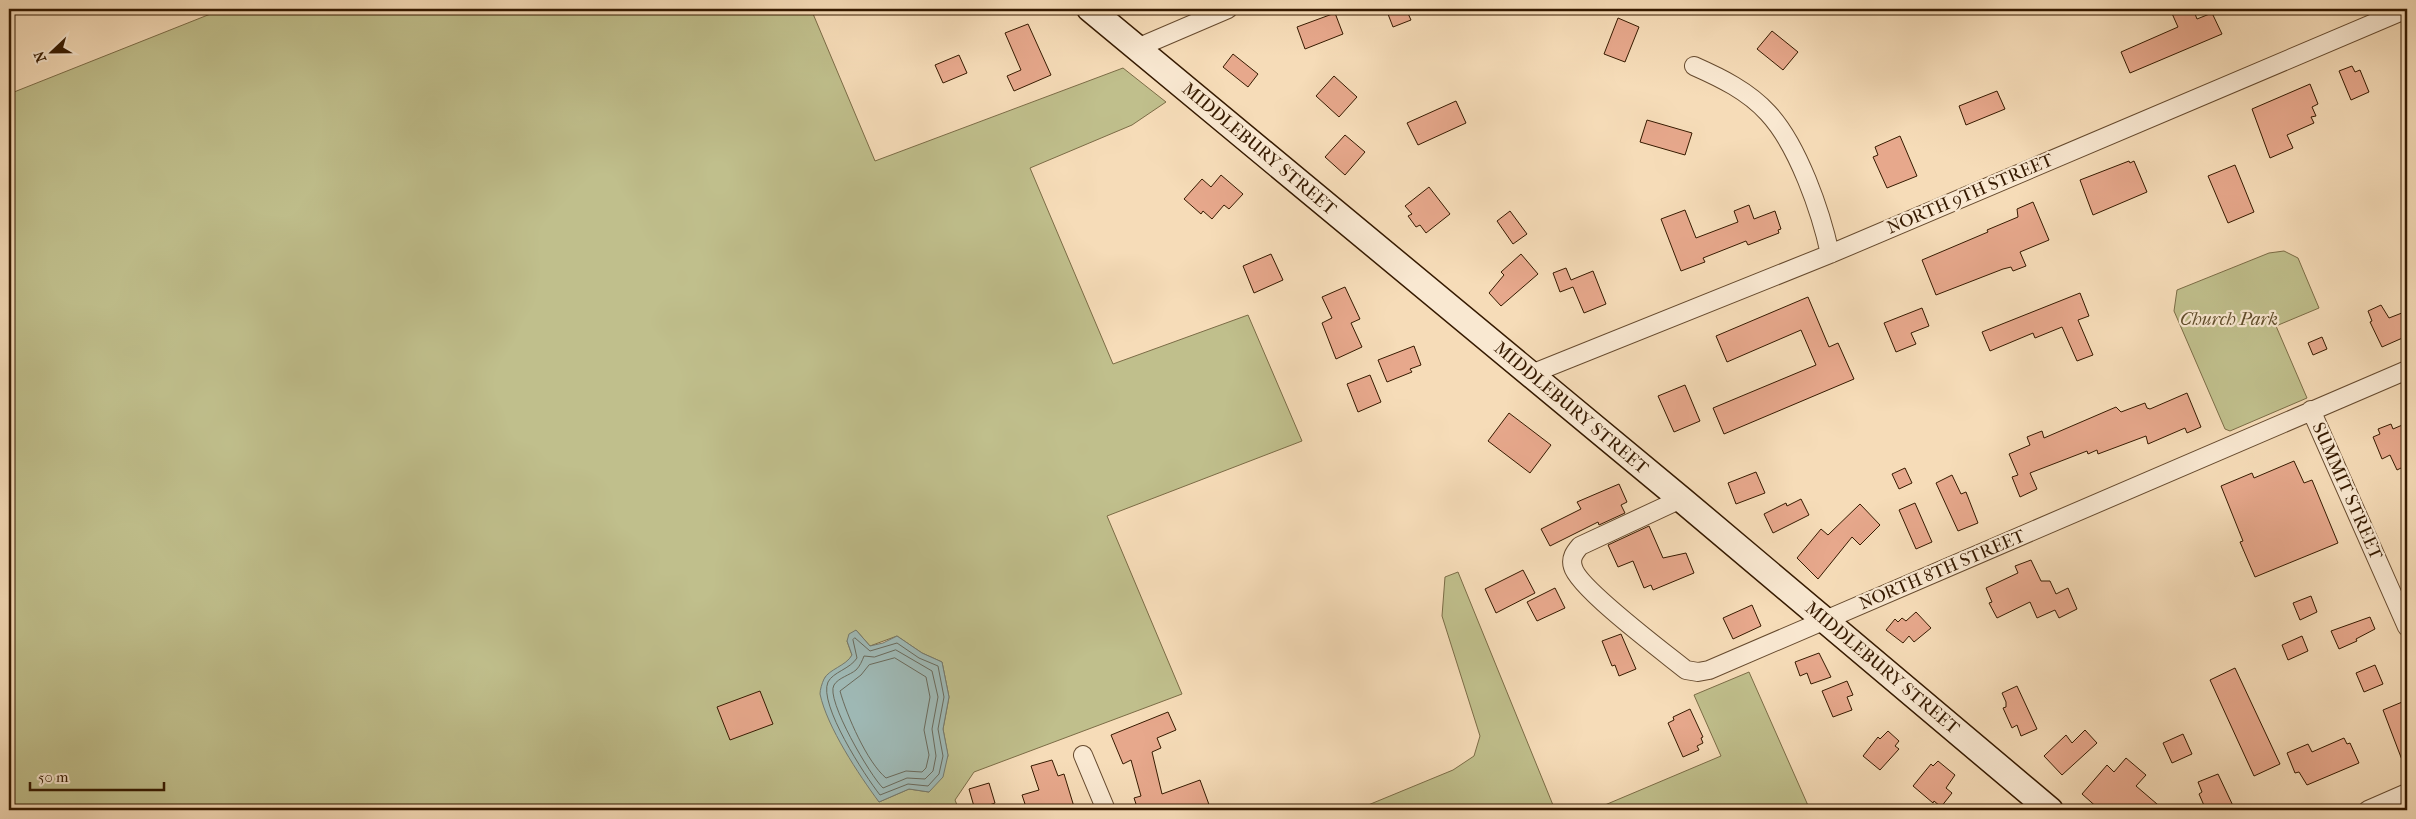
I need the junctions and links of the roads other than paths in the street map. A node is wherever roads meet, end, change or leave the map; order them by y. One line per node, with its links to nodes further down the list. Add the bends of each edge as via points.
1 (1090, 9): 4 (main road, MIDDLEBURY STREET)
2 (1228, 9): 4 (street)
3 (2407, 9): 6 (street, NORTH 9TH STREET)
4 (1137, 48): 8 (main road, MIDDLEBURY STREET)
5 (1694, 66): 6 (street, via 1740,90 1768,114 1794,151 1825,230)
6 (1830, 254): 8 (street, NORTH 9TH STREET)
7 (2407, 370): 9 (street, NORTH 8TH STREET)
8 (1531, 374): 10 (main road, MIDDLEBURY STREET)
9 (2311, 410): 11 (street, NORTH 8TH STREET); 12 (street, SUMMIT STREET)
10 (1681, 499): 11 (main road, MIDDLEBURY STREET); 11 (street, NORTH 8TH STREET, via 1580,546 1572,556 1572,567 1584,586 1686,670 1698,672)
11 (1825, 620): 16 (main road, MIDDLEBURY STREET)
12 (2407, 628)
13 (1083, 755): 15 (street)
14 (2407, 793): 17 (street)
15 (1106, 810)
16 (2050, 810)
17 (2368, 810)

